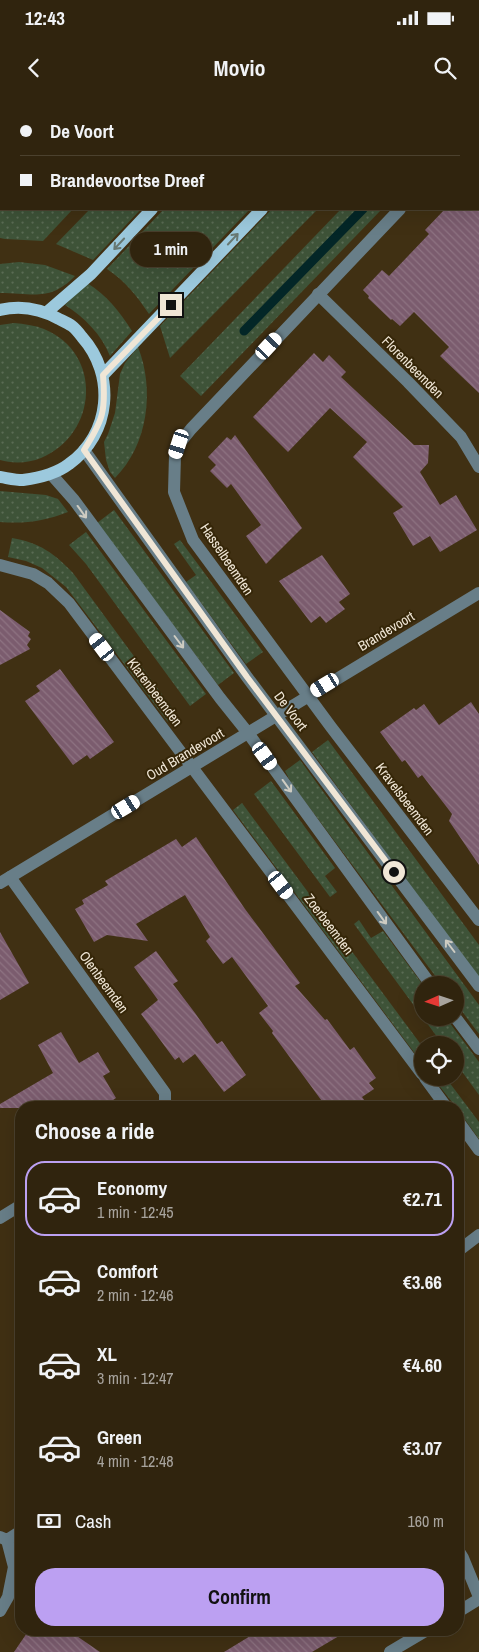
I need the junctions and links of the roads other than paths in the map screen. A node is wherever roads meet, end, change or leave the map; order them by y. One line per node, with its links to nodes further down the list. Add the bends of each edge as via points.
1 (151, 210): 6 (main road, one-way to 6, via 91,274)
2 (261, 210): 7 (main road, one-way to 2)
3 (399, 210): 4 (street, Hasselbeemden)
4 (318, 294): 9 (street, Florenbeemden, via 460,437); 14 (street, Hasselbeemden, via 179,444 175,455 174,492 193,540)
5 (0, 310): 6 (main road, via 25,308)
6 (47, 312): 7 (main road, via 73,326 92,348)
7 (103, 375): 8 (main road, via 105,402 98,428)
8 (84, 450): 10 (main road); 15 (street, De Voort)
9 (479, 467)
10 (51, 474): 11 (main road, via 21,480); 16 (street, one-way to 16, via 74,500)
11 (0, 476)
12 (0, 565): 17 (street, Klarenbeemden, via 33,574 48,582 69,602)
13 (479, 593): 14 (street, Brandevoort)
14 (308, 695): 15 (street, Oud Brandevoort); 19 (street, Kravelsbeemden)
15 (277, 716): 16 (street, Oud Brandevoort); 21 (street, De Voort, one-way to 15)
16 (248, 733): 17 (street, Oud Brandevoort); 20 (street, one-way to 20)
17 (193, 767): 18 (street, Oud Brandevoort); 24 (street, Zoerbeemden)
18 (5, 880): 26 (street, Olenbeemden, via 165,1093)
19 (479, 920)
20 (424, 976)
21 (479, 986)
22 (462, 1026): 23 (street)
23 (479, 1049)
24 (414, 1063)
25 (431, 1086): 27 (street)
26 (166, 1101)
27 (442, 1101)
28 (464, 1129): 29 (street)
29 (479, 1150)
30 (15, 1209): 31 (street)
31 (0, 1218)
32 (479, 1235): 33 (street)
33 (464, 1246)
34 (4, 1538): 38 (street, via 14,1567 8,1598)
35 (464, 1560): 36 (street)
36 (479, 1598): 37 (street)
37 (464, 1608)
38 (0, 1610)
39 (417, 1636): 40 (street)
40 (390, 1652)

